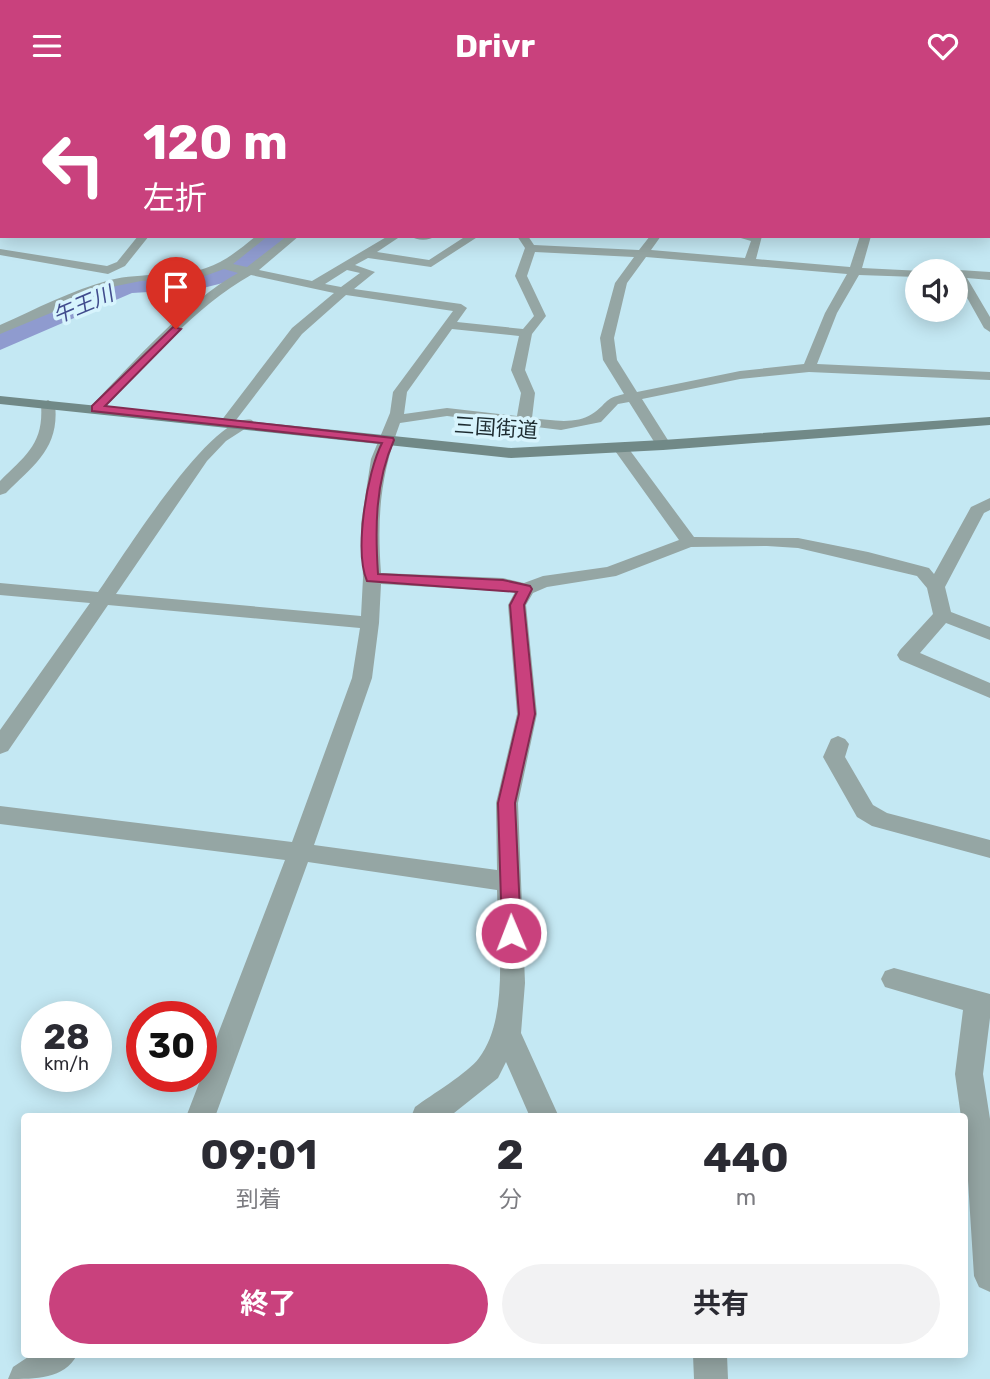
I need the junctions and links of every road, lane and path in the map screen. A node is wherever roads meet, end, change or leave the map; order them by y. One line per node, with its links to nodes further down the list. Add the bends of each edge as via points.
1 (142, 238): 16 (street, via 121,264)
2 (260, 238): 14 (street)
3 (291, 238): 17 (street)
4 (391, 238): 11 (street)
5 (471, 238): 11 (street, via 431,264)
6 (655, 238): 12 (street)
7 (758, 238): 13 (street)
8 (865, 238): 18 (street)
9 (524, 241): 12 (street); 29 (street, via 521,276 540,316)
10 (0, 252): 16 (street)
11 (367, 254): 15 (street)
12 (643, 254): 13 (street); 32 (street, via 621,283 607,338 610,360)
13 (749, 262): 18 (street)
14 (225, 266): 17 (street); 22 (street, via 189,275)
15 (347, 267): 23 (street); 24 (street, via 369,272)
16 (108, 270): 22 (street)
17 (250, 271): 23 (street); 35 (street, via 226,284 159,344)
18 (855, 271): 19 (street); 30 (street, via 832,311)
19 (905, 273)
20 (968, 275): 21 (street)
21 (990, 276)
22 (131, 278): 28 (street, via 87,291)
23 (317, 283): 24 (street)
24 (343, 291): 26 (street, via 461,308); 38 (street, via 298,331)
25 (968, 292): 27 (street)
26 (448, 325): 29 (street); 39 (street, via 400,392)
27 (990, 328)
28 (0, 330)
29 (526, 333): 36 (street, via 518,370 528,393)
30 (809, 368): 31 (street); 32 (street, via 740,375)
31 (990, 376)
32 (633, 399): 36 (street, via 612,401 596,419 561,426); 40 (street)
33 (0, 400): 34 (street, 三国街道)
34 (48, 404): 35 (street, 三国街道); 42 (street, via 51,423 42,447)
35 (96, 409): 38 (street, 三国街道)
36 (524, 420): 39 (street, via 447,412)
37 (990, 421): 40 (street, 三国街道)
38 (237, 422): 39 (street, 三国街道); 49 (street, via 201,457)
39 (391, 430): 41 (street, 三国街道, via 510,453); 45 (street, via 379,459 369,524)
40 (663, 445): 41 (street, 三国街道)
41 (621, 448): 44 (street)
42 (0, 490)
43 (990, 503): 46 (street, via 977,510)
44 (689, 542): 46 (street, via 798,543 903,565 923,572); 48 (street, via 610,572)
45 (372, 578): 48 (street); 51 (street)
46 (936, 587): 50 (street)
47 (0, 589): 49 (street)
48 (526, 589): 59 (street, via 517,605 527,714 507,803)
49 (100, 599): 51 (street); 55 (street)
50 (943, 615): 52 (street); 53 (street, via 907,656)
51 (370, 623): 58 (street, via 362,678)
52 (990, 634)
53 (990, 691)
54 (838, 744): 57 (street, via 834,757 865,811 880,820)
55 (0, 745)
56 (0, 815): 58 (street)
57 (990, 849)
58 (300, 852): 59 (street); 63 (street)
59 (511, 882): 62 (street, via 512,983)
60 (894, 979): 61 (street)
61 (984, 1005): 66 (street, via 968,1074 984,1175)
62 (507, 1033): 64 (street, via 488,1069); 65 (street)
63 (202, 1113)
64 (430, 1113)
65 (543, 1113)
66 (990, 1276)
67 (56, 1358): 69 (street)
68 (710, 1358): 70 (street)
69 (24, 1379)
70 (711, 1379)

